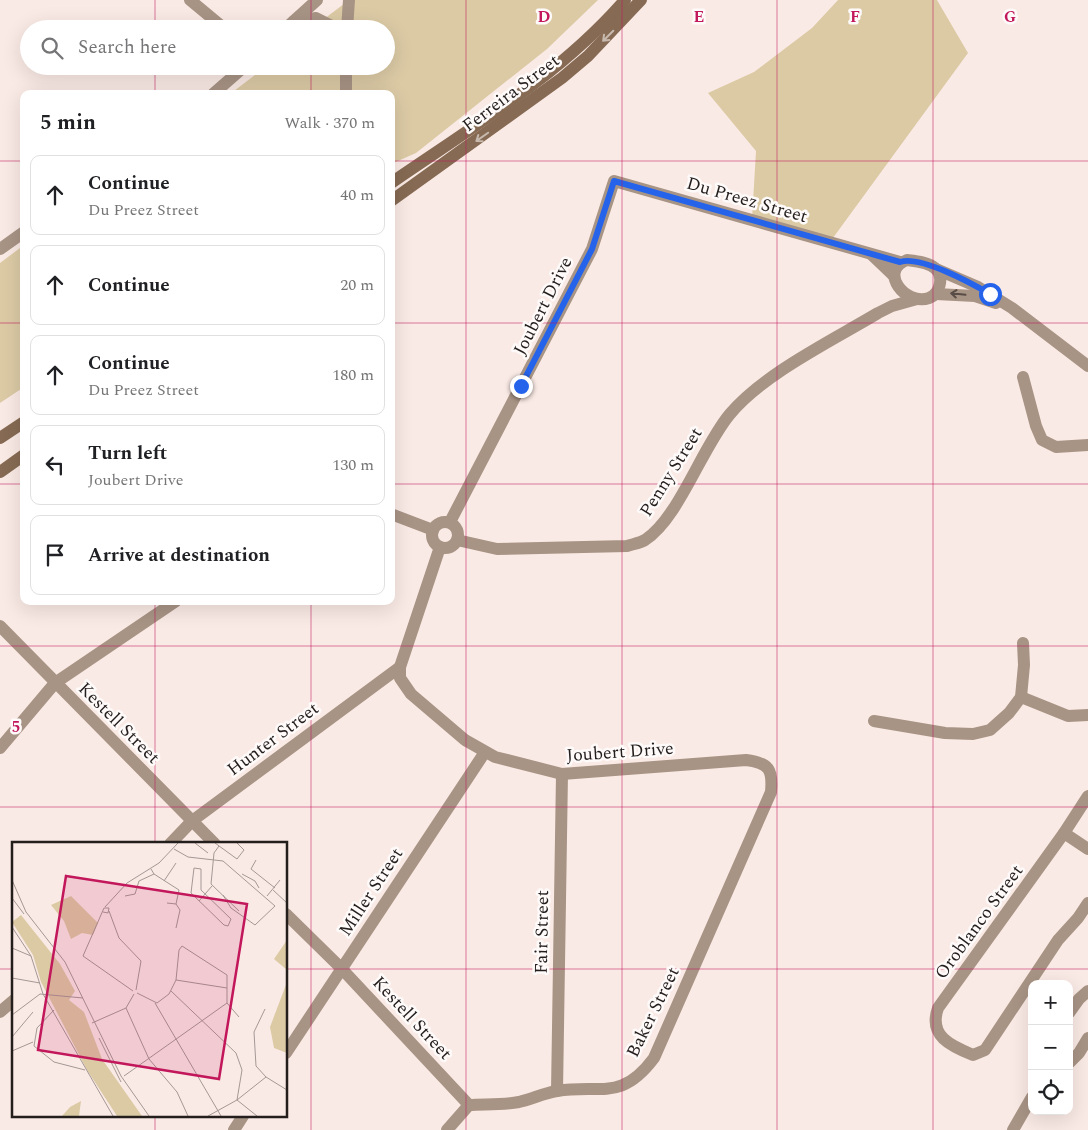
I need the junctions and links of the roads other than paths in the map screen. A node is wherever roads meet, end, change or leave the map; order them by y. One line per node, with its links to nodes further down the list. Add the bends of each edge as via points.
1 (190, 0): 6 (street)
2 (317, 0): 7 (street)
3 (348, 0): 10 (street)
4 (625, 0): 15 (main road, Ferreira Street, via 581,46 546,75)
5 (641, 0): 17 (main road, Ferreira Street, one-way to 17, via 618,27 562,78)
6 (214, 20)
7 (295, 20)
8 (308, 20): 9 (street)
9 (323, 20)
10 (347, 20)
11 (235, 75): 13 (street)
12 (346, 75): 14 (street)
13 (218, 90)
14 (346, 90)
15 (395, 178)
16 (614, 181): 20 (street, Du Preez Street); 36 (street, Joubert Drive, via 592,249)
17 (395, 197)
18 (20, 235): 19 (street)
19 (0, 249)
20 (870, 253): 21 (street, Du Preez Street); 23 (street, Du Preez Street)
21 (900, 262): 22 (street, via 916,261); 23 (street, via 895,268)
22 (936, 268): 24 (street, via 940,276); 26 (street, via 978,287)
23 (895, 281): 25 (street, via 907,296); 27 (street, Penny Street)
24 (936, 294): 25 (street); 26 (street, one-way to 24, via 975,296)
25 (917, 299): 27 (street, Penny Street)
26 (1012, 308): 28 (street)
27 (878, 313): 38 (street, Penny Street, via 759,386 739,405 709,443 677,502 656,531 644,541 627,546 497,549)
28 (1088, 366)
29 (1023, 377): 32 (street, via 1042,440 1056,447)
30 (20, 425): 31 (main road)
31 (0, 438)
32 (1088, 445)
33 (20, 459): 34 (main road)
34 (0, 472)
35 (395, 516): 37 (street)
36 (450, 522): 37 (street, via 438,523); 38 (street, via 458,532)
37 (432, 530): 39 (street, via 434,542)
38 (457, 540): 39 (street, via 452,546)
39 (440, 547): 43 (street)
40 (170, 605): 44 (street)
41 (0, 626): 44 (street, Kestell Street)
42 (1023, 643): 45 (street)
43 (400, 667): 49 (street, Joubert Drive, via 400,678 411,694 465,740); 53 (street, Hunter Street)
44 (55, 683): 48 (street); 53 (street, Kestell Street)
45 (1021, 697): 46 (street, via 1068,716); 47 (street, via 990,730 973,734 945,733)
46 (1088, 715)
47 (874, 721)
48 (0, 748)
49 (485, 752): 51 (street, Joubert Drive); 60 (street, Miller Street)
50 (770, 769): 51 (street, Joubert Drive, via 760,762 746,760); 68 (street, Baker Street, via 771,792 654,1058 641,1075 606,1090)
51 (562, 774): 68 (street, Fair Street)
52 (1088, 796): 54 (street, Oroblanco Street)
53 (192, 821): 55 (street, Hunter Street); 56 (street, Kestell Street)
54 (1064, 833): 57 (street); 58 (street, Oroblanco Street, via 938,1008 934,1019 940,1036 973,1055 985,1050 1058,940)
55 (172, 842)
56 (213, 842)
57 (1088, 849)
58 (1088, 903)
59 (288, 916): 60 (street, Kestell Street)
60 (341, 968): 66 (street, Miller Street); 70 (street, Kestell Street)
61 (1088, 991): 63 (street)
62 (12, 1002): 64 (street)
63 (1073, 1007)
64 (0, 1012)
65 (1088, 1038): 67 (street)
66 (288, 1050)
67 (1073, 1059)
68 (557, 1091): 70 (street, Baker Street, via 519,1102)
69 (1028, 1104): 74 (street)
70 (469, 1105): 73 (street)
71 (242, 1118): 72 (street)
72 (234, 1130)
73 (447, 1130)
74 (1013, 1130)

